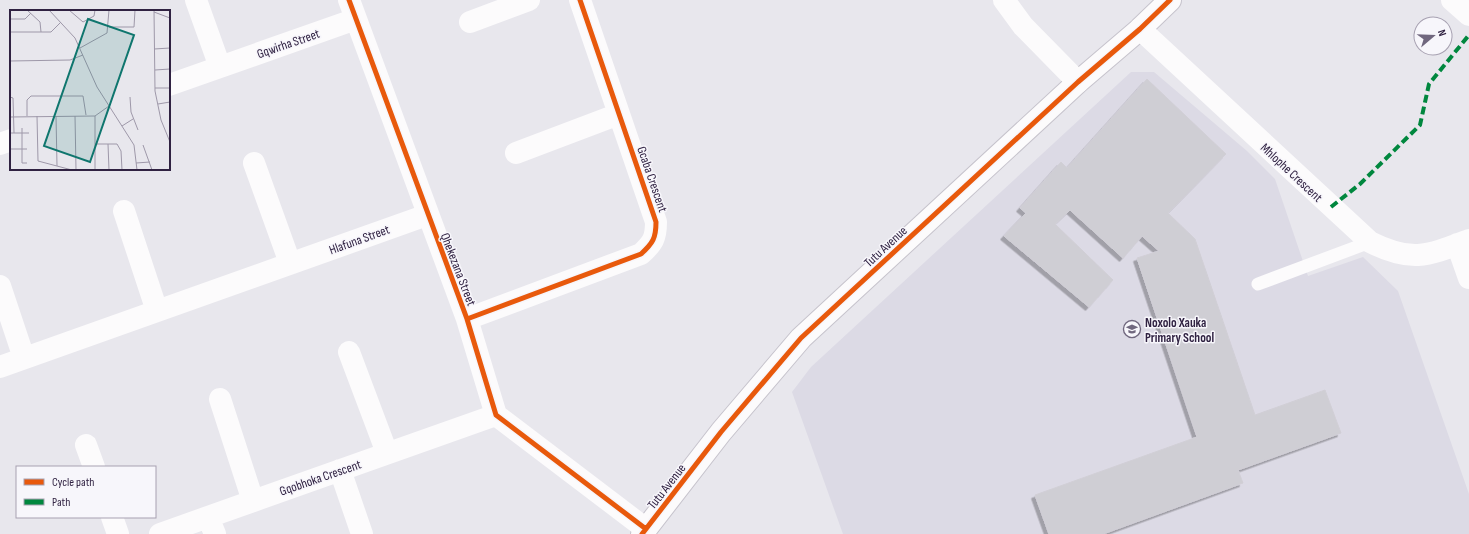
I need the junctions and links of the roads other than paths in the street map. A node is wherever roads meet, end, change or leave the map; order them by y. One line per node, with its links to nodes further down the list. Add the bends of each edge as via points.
1 (196, 0): 11 (street)
2 (529, 0): 9 (street)
3 (580, 0): 14 (street, Gcaba Crescent)
4 (1004, 0): 12 (street, via 1023,26)
5 (1170, 0): 10 (street, Tutu Avenue)
6 (1452, 0): 8 (street)
7 (352, 10): 11 (street, Gqwirha Street); 20 (street, Qhekezana Street)
8 (1469, 15)
9 (470, 22)
10 (1140, 29): 12 (street, Tutu Avenue); 21 (street, Mhlophe Crescent)
11 (220, 67): 13 (street, Gqwirha Street)
12 (1078, 82): 41 (street, Tutu Avenue, via 801,338 721,432)
13 (170, 85)
14 (618, 114): 17 (street); 28 (street, Gcaba Crescent, via 656,222 656,234 650,246 641,254)
15 (10, 140): 16 (street)
16 (0, 144)
17 (516, 152)
18 (254, 163): 23 (street)
19 (124, 211): 27 (street)
20 (427, 215): 23 (street, Hlafuna Street); 28 (street, Qhekezana Street)
21 (1370, 242): 22 (street, Mhlophe Crescent, via 1388,251 1413,256 1430,254); 25 (lane)
22 (1463, 242): 24 (street)
23 (290, 263): 27 (street, Hlafuna Street)
24 (1469, 278)
25 (1258, 284)
26 (0, 286): 30 (street)
27 (157, 311): 30 (street, Hlafuna Street)
28 (467, 319): 33 (street, Qhekezana Street)
29 (349, 352): 35 (street)
30 (24, 358): 31 (street, Hlafuna Street)
31 (0, 367)
32 (220, 399): 38 (street)
33 (496, 415): 35 (street, Gqobhoka Crescent); 41 (street)
34 (86, 445): 36 (street)
35 (387, 453): 37 (street, Gqobhoka Crescent)
36 (94, 466)
37 (340, 470): 38 (street, Gqobhoka Crescent); 44 (street)
38 (253, 501): 40 (street, Gqobhoka Crescent)
39 (112, 518): 42 (street)
40 (211, 525): 43 (street, Gqobhoka Crescent)
41 (644, 531)
42 (118, 534)
43 (160, 534)
44 (362, 534)

